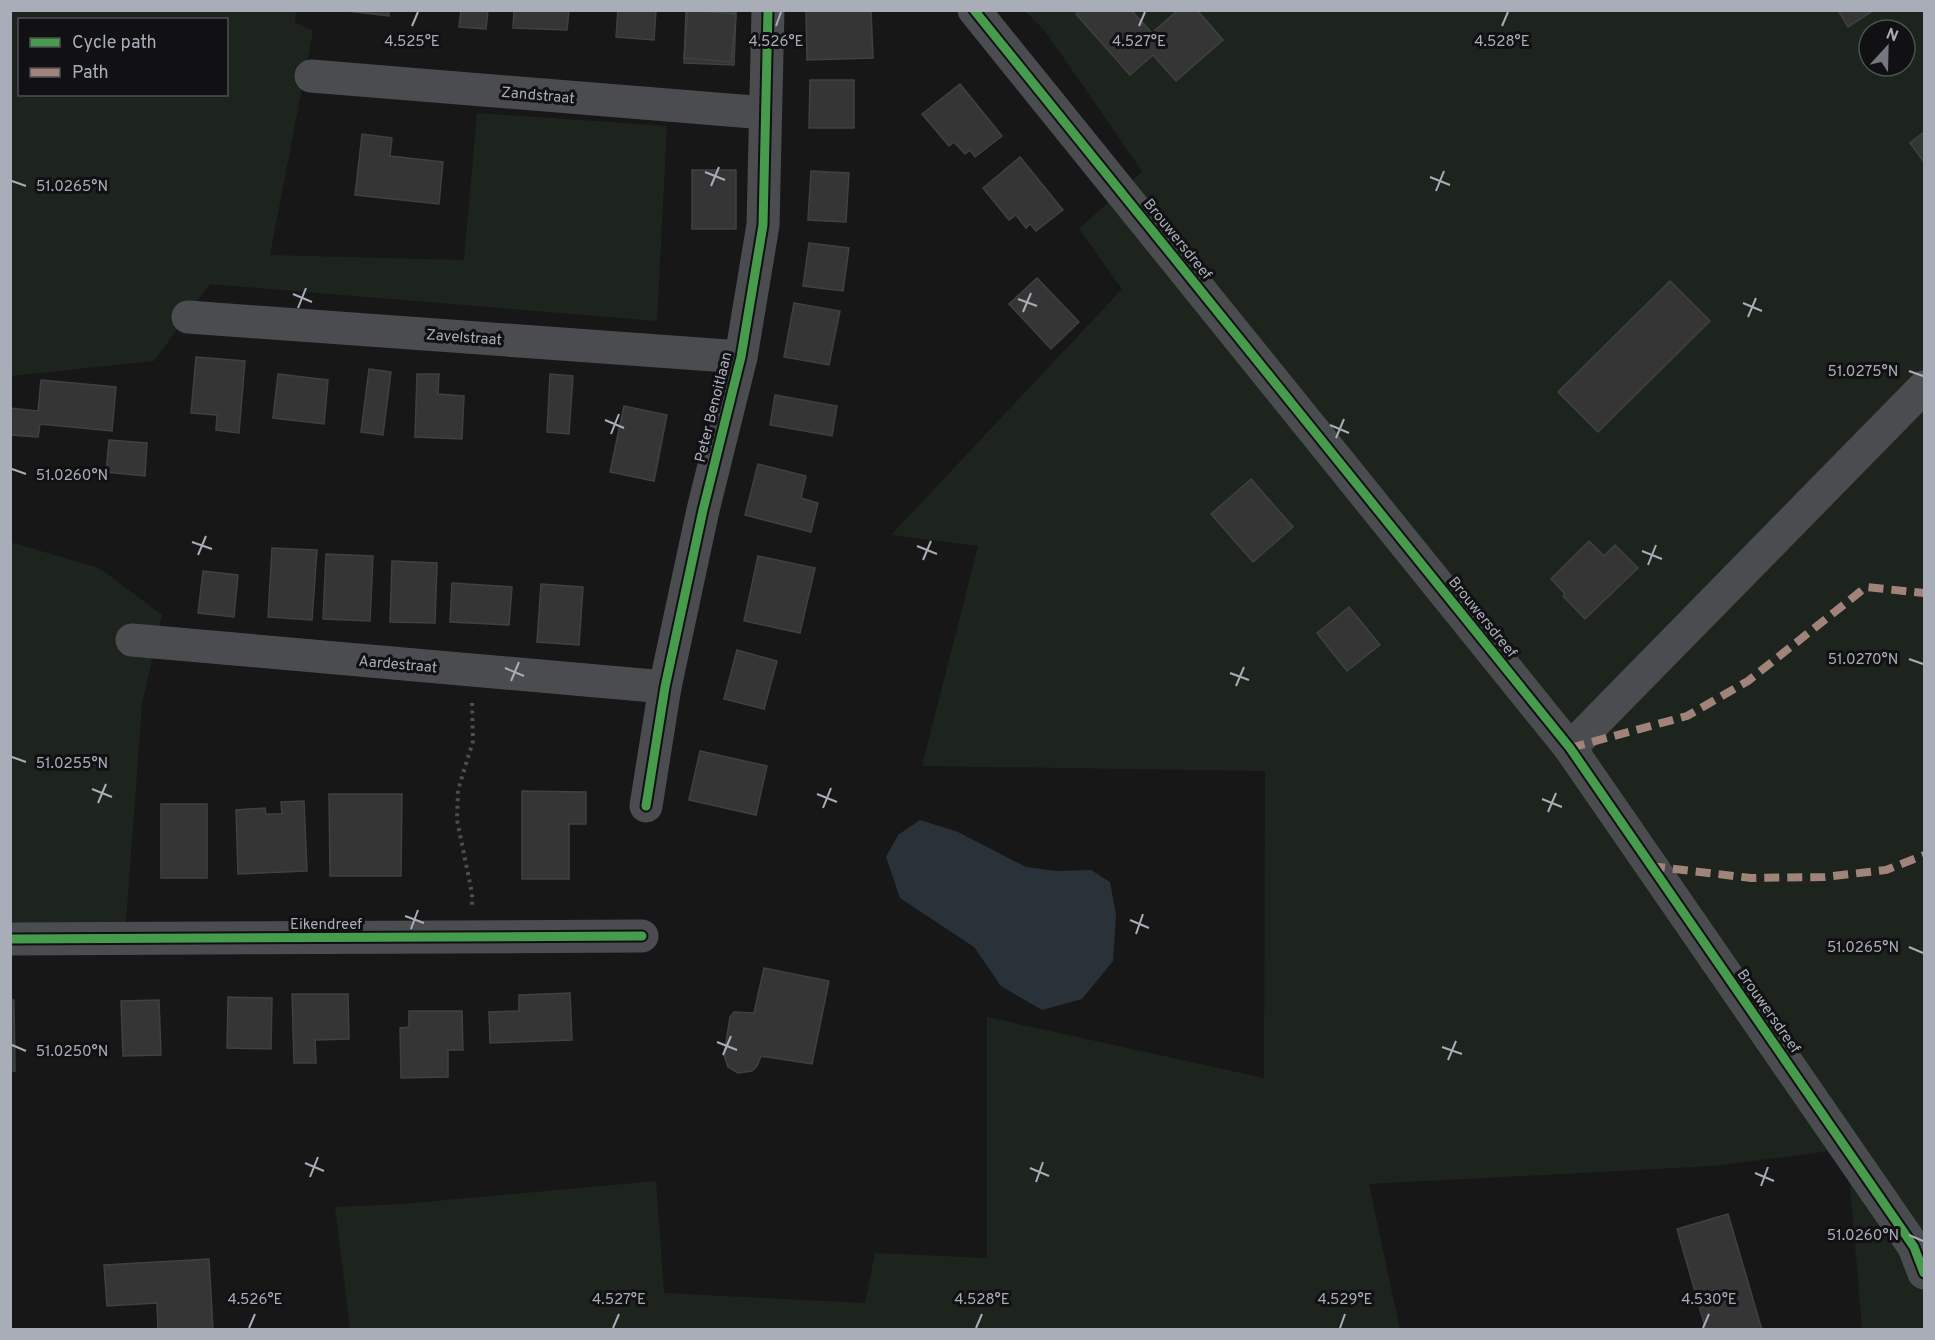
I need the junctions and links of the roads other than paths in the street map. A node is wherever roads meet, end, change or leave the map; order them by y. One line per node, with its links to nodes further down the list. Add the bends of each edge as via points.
1 (768, 10): 4 (street, Peter Benoitlaan)
2 (974, 10): 10 (street, Brouwersdreef)
3 (310, 76): 4 (street, Zandstraat)
4 (765, 113): 6 (street, Peter Benoitlaan, via 763,225)
5 (188, 317): 6 (street, Zavelstraat)
6 (741, 357): 9 (street, Peter Benoitlaan)
7 (1924, 387): 10 (street)
8 (132, 640): 9 (street, Aardestraat)
9 (665, 687): 11 (street, Peter Benoitlaan)
10 (1570, 748): 14 (street, Brouwersdreef, via 1914,1246)
11 (646, 807)
12 (642, 936): 13 (street, Eikendreef)
13 (10, 939)
14 (1924, 1273)

